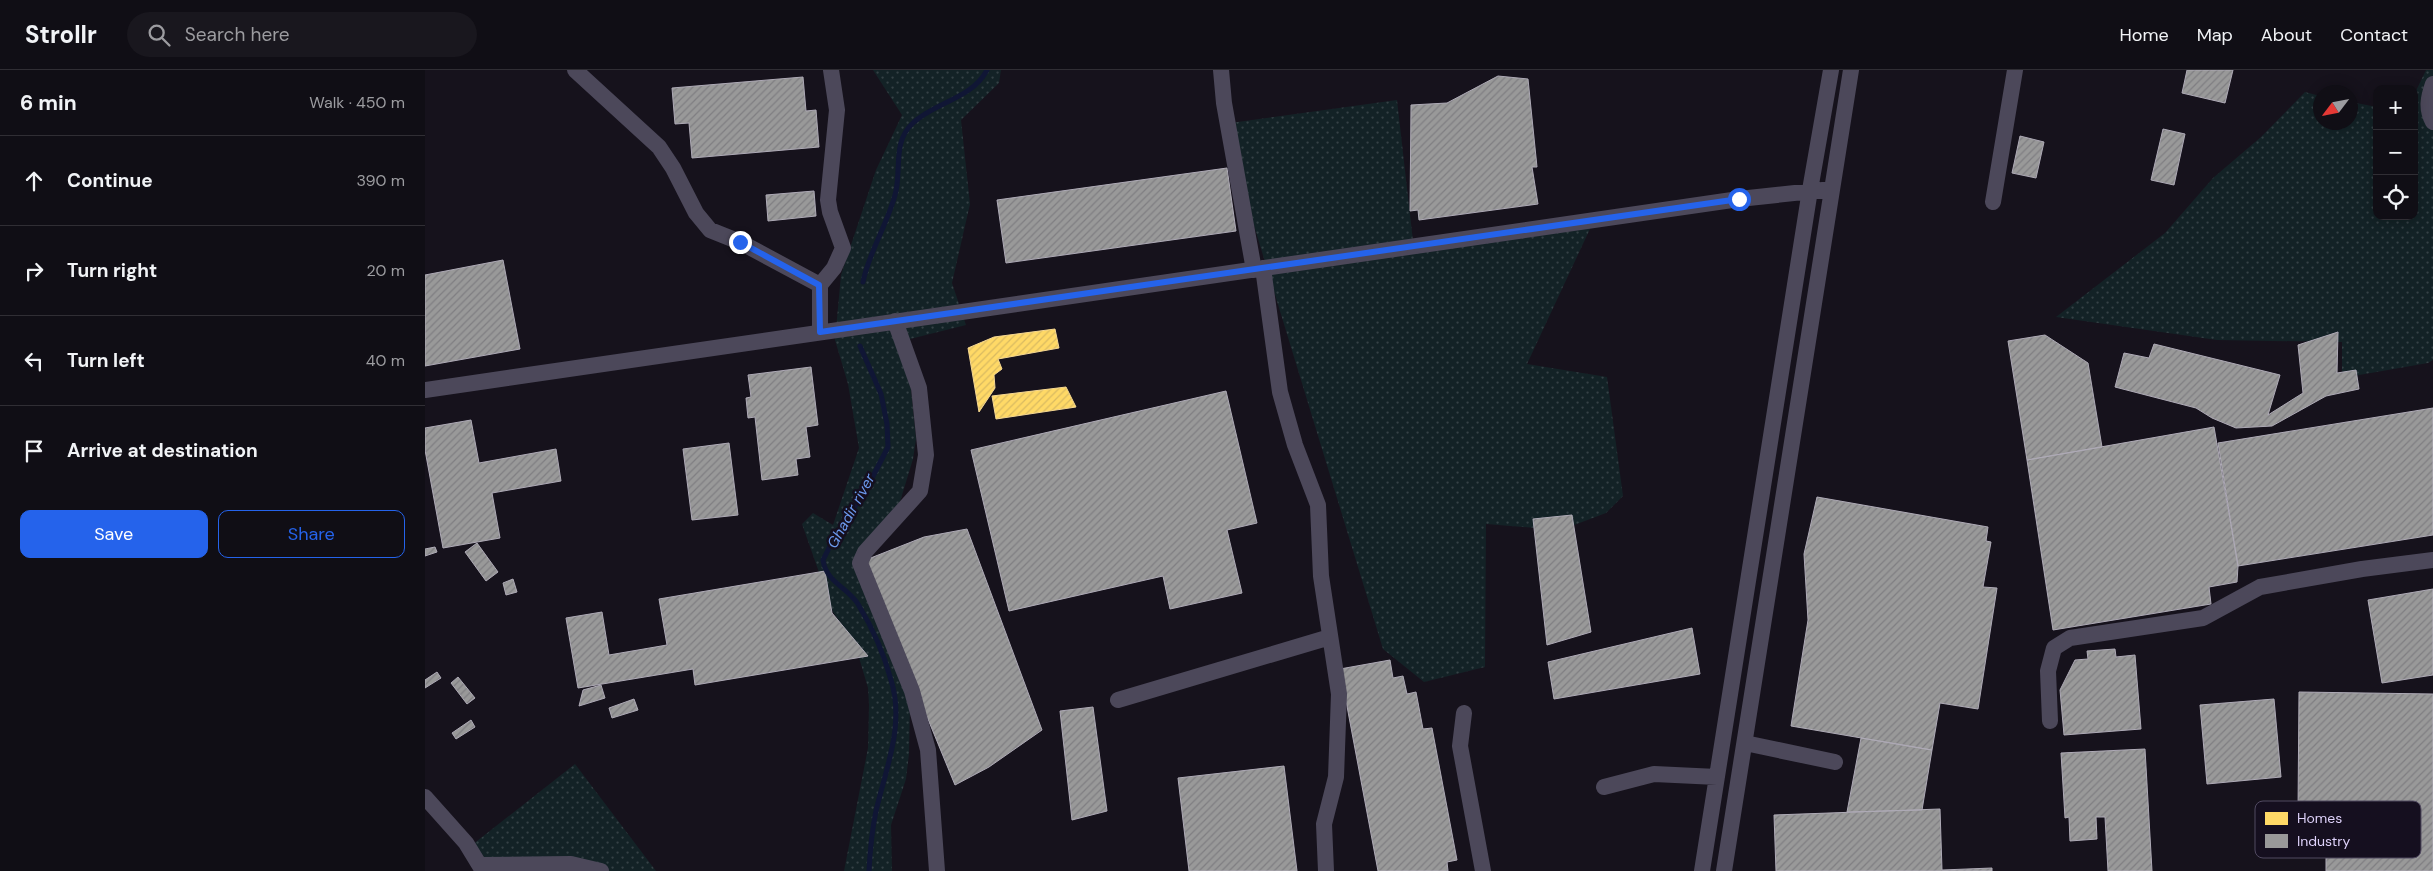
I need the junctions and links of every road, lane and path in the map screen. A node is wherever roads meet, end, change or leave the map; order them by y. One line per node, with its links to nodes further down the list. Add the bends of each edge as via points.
1 (575, 70): 13 (street, via 659,147 696,213 711,230)
2 (831, 70): 13 (street, via 837,110 828,200 843,248 834,268)
3 (1221, 70): 12 (street, via 1224,103)
4 (1831, 70): 10 (street)
5 (1851, 70): 9 (street)
6 (2015, 70): 11 (street)
7 (2433, 84): 8 (street, via 2428,97 2428,113)
8 (2433, 122)
9 (1832, 189): 10 (street); 18 (street)
10 (1809, 190): 12 (street); 17 (street)
11 (1993, 202)
12 (1259, 269): 14 (street); 20 (street, via 1280,392 1295,445 1318,505 1321,576)
13 (819, 285): 15 (street)
14 (895, 322): 15 (street); 34 (street, via 919,388 926,455 920,491 865,552 860,563 912,691 928,750)
15 (820, 332): 16 (street)
16 (425, 390)
17 (1765, 472): 18 (street); 24 (street)
18 (1787, 476): 25 (street)
19 (2433, 560): 23 (street, via 2260,587 2203,618 2070,638 2054,648 2048,671)
20 (1330, 637): 21 (street); 35 (street, via 1339,694 1336,777 1324,824)
21 (1118, 700)
22 (1464, 713): 36 (street, via 1460,746)
23 (2050, 721)
24 (1725, 723): 25 (street); 26 (street)
25 (1746, 735): 27 (street); 28 (street)
26 (1720, 754): 27 (street); 29 (street)
27 (1742, 760): 38 (street)
28 (1835, 762)
29 (1717, 777): 30 (street, via 1655,774); 37 (street)
30 (1604, 787)
31 (425, 797): 32 (street, via 466,843)
32 (482, 868): 33 (street, via 571,864)
33 (601, 871)
34 (937, 871)
35 (1326, 871)
36 (1483, 871)
37 (1702, 871)
38 (1724, 871)

